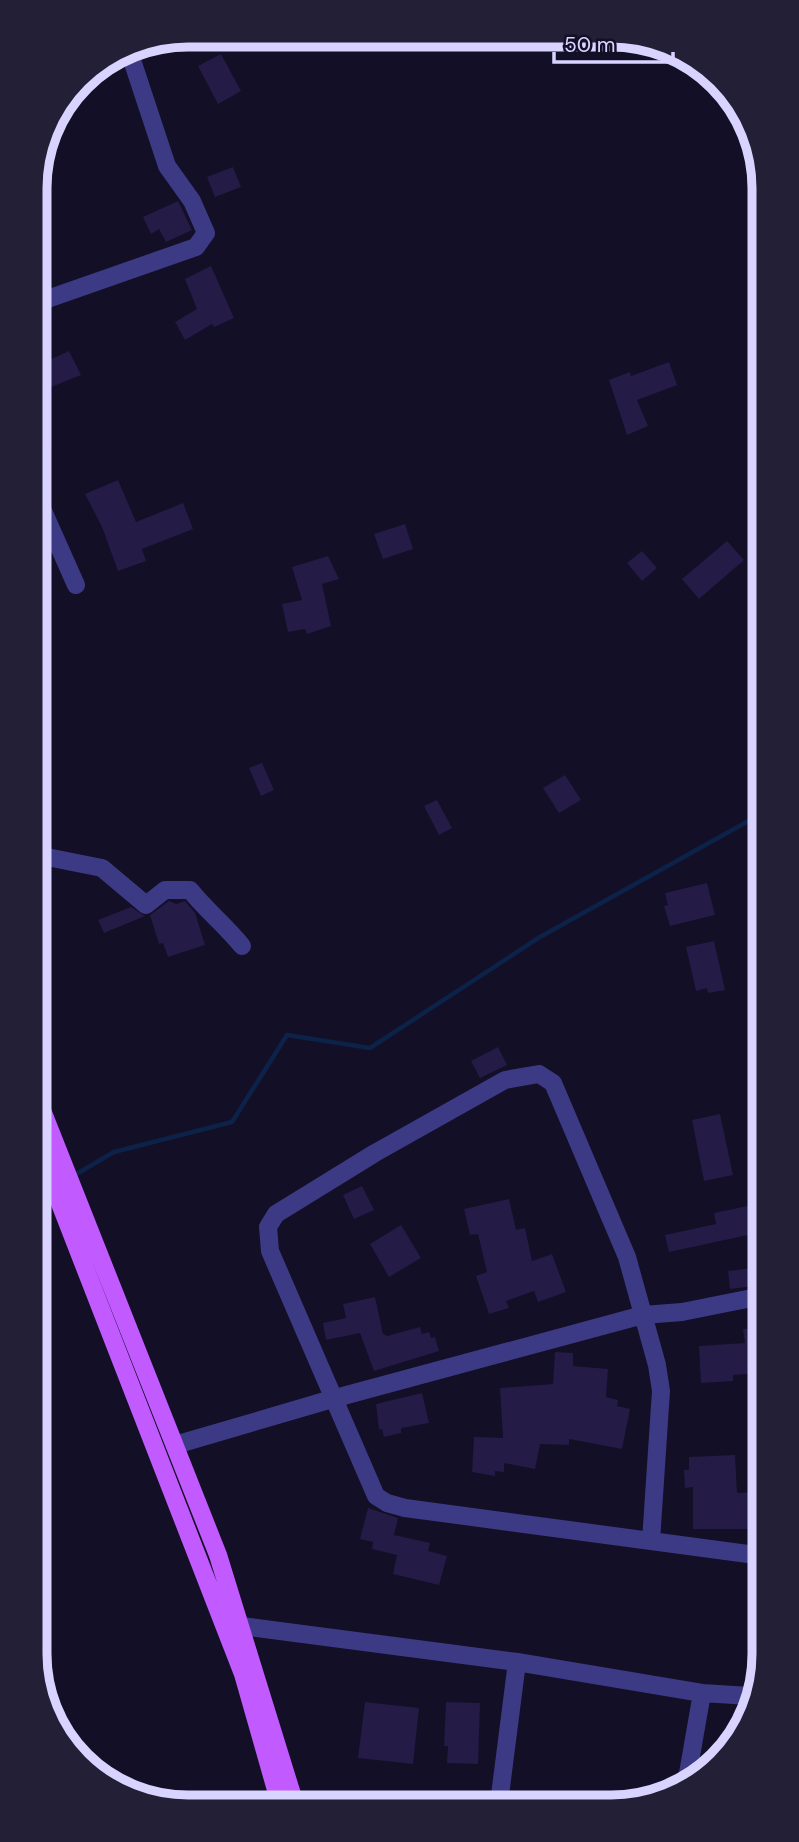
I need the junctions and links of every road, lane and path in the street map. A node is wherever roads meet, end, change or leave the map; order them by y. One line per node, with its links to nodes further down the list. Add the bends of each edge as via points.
1 (132, 60): 2 (street, via 167,166 192,201 206,233 196,247)
2 (48, 299)
3 (48, 521): 4 (street)
4 (76, 585)
5 (48, 857): 6 (street, via 102,868 146,905 165,890 190,890)
6 (242, 946)
7 (47, 1124): 12 (main road)
8 (47, 1171): 20 (main road, via 208,1577 243,1674)
9 (751, 1298): 10 (street)
10 (643, 1315): 11 (street); 11 (street, via 627,1257 562,1099 553,1083 539,1074 526,1074 505,1080 375,1153 276,1214 268,1227 270,1251); 13 (street, via 661,1391)
11 (332, 1399): 12 (street); 13 (street, via 365,1476 376,1496 387,1503)
12 (175, 1445): 15 (main road)
13 (651, 1541): 14 (street)
14 (751, 1554)
15 (242, 1626): 16 (street); 21 (main road)
16 (517, 1662): 17 (street); 22 (street)
17 (702, 1693): 18 (street); 19 (street)
18 (745, 1696)
19 (688, 1771)
20 (277, 1795)
21 (292, 1795)
22 (500, 1795)

